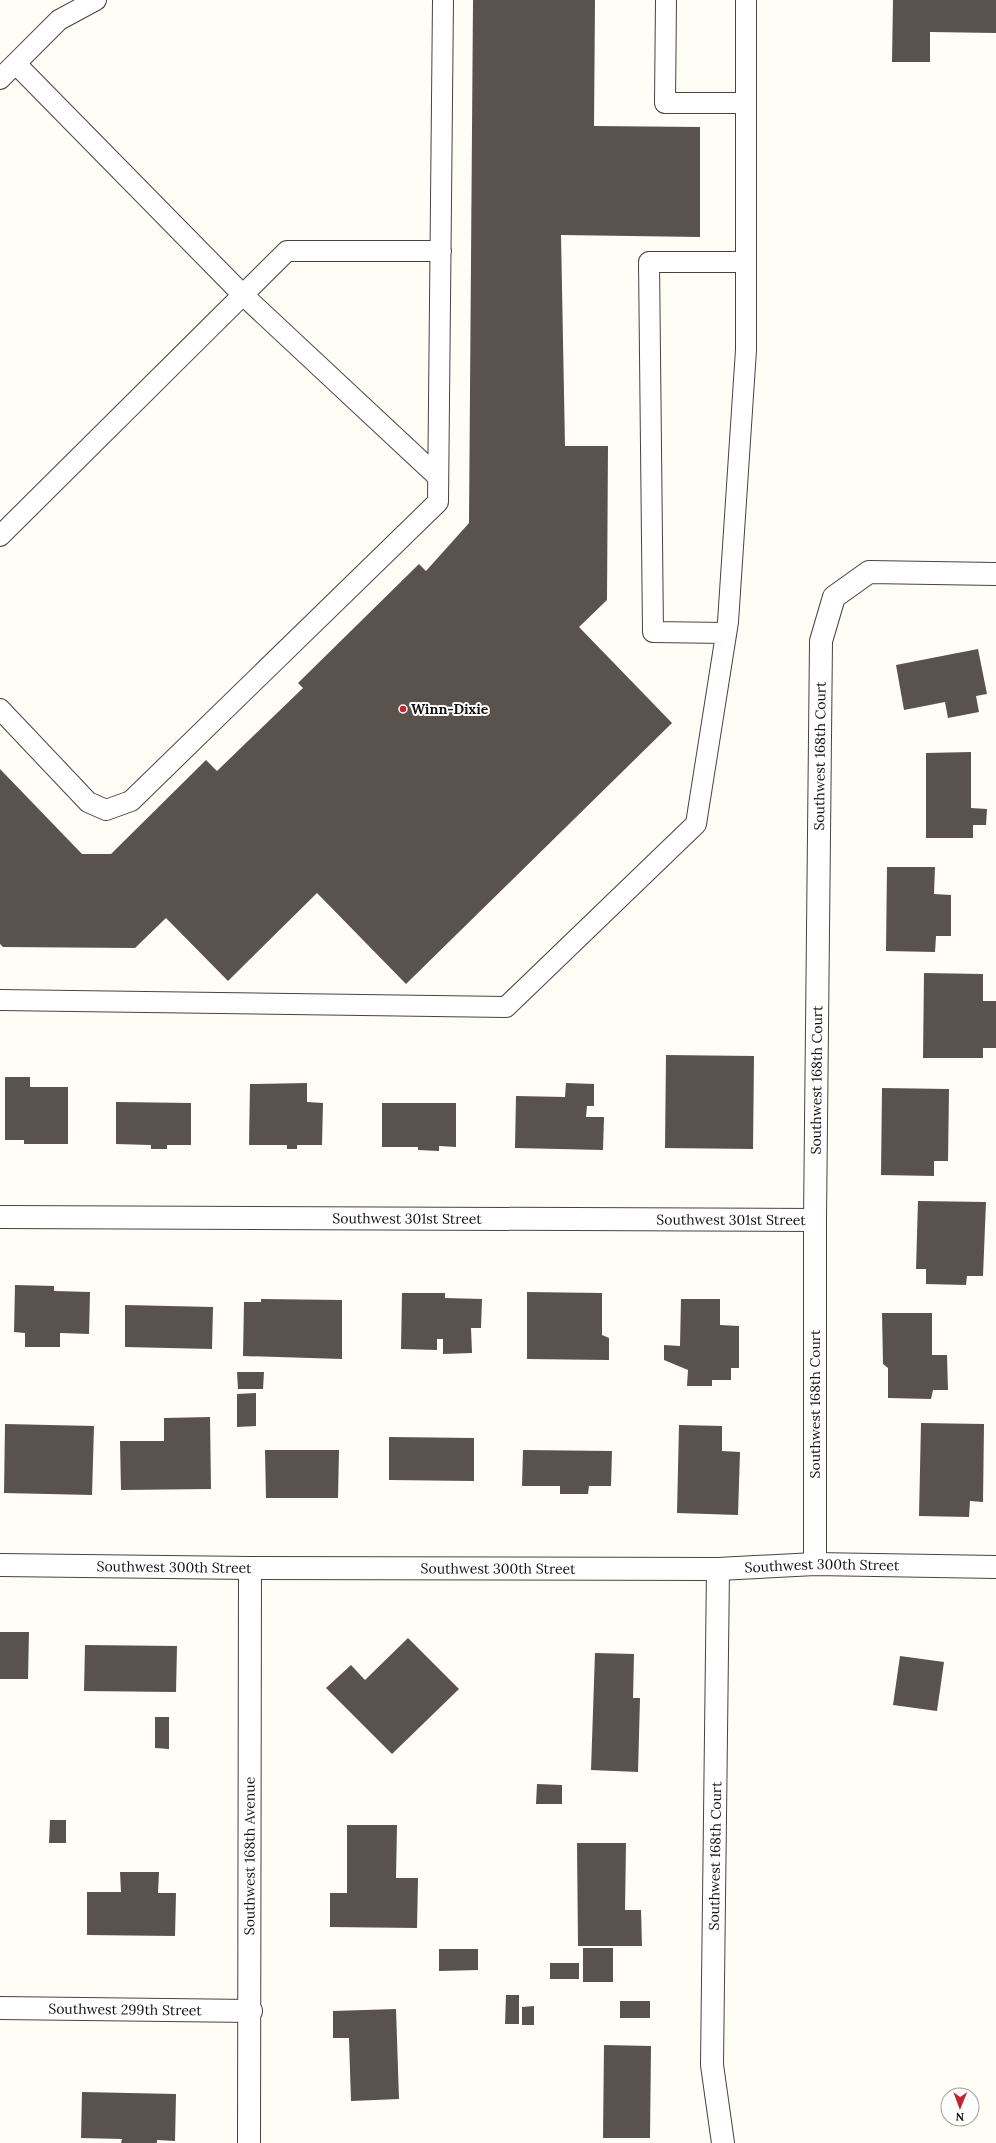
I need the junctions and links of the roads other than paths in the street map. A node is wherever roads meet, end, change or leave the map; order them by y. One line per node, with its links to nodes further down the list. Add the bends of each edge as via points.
1 (96, 0): 5 (lane, via 59,20)
2 (443, 0): 8 (lane)
3 (666, 0): 7 (lane, via 665,103)
4 (746, 0): 7 (lane)
5 (16, 64): 6 (lane); 10 (lane)
6 (0, 79)
7 (746, 103): 9 (lane)
8 (440, 251): 10 (lane, via 287,251); 11 (lane)
9 (746, 262): 14 (lane, via 746,350); 14 (lane, via 649,262 653,632)
10 (243, 295): 11 (lane); 12 (lane)
11 (438, 477): 15 (lane, via 438,502 131,801 106,810 88,802)
12 (0, 536)
13 (996, 574): 18 (street, Southwest 168th Court, via 870,572 834,597 821,641)
14 (726, 633): 16 (lane, via 696,824 506,1007)
15 (0, 709)
16 (0, 1000)
17 (0, 1217): 18 (street, Southwest 301st Street)
18 (815, 1220): 19 (street, Southwest 168th Court)
19 (815, 1564): 21 (street, Southwest 300th Street); 23 (street, Southwest 300th Street)
20 (0, 1565): 22 (street, Southwest 300th Street)
21 (996, 1567)
22 (250, 1568): 23 (street, Southwest 300th Street); 25 (street, Southwest 168th Avenue)
23 (718, 1569): 27 (street, Southwest 168th Court, via 712,2065)
24 (0, 2008): 25 (street, Southwest 299th Street)
25 (251, 2011): 26 (street, Southwest 168th Avenue)
26 (249, 2143)
27 (723, 2143)

